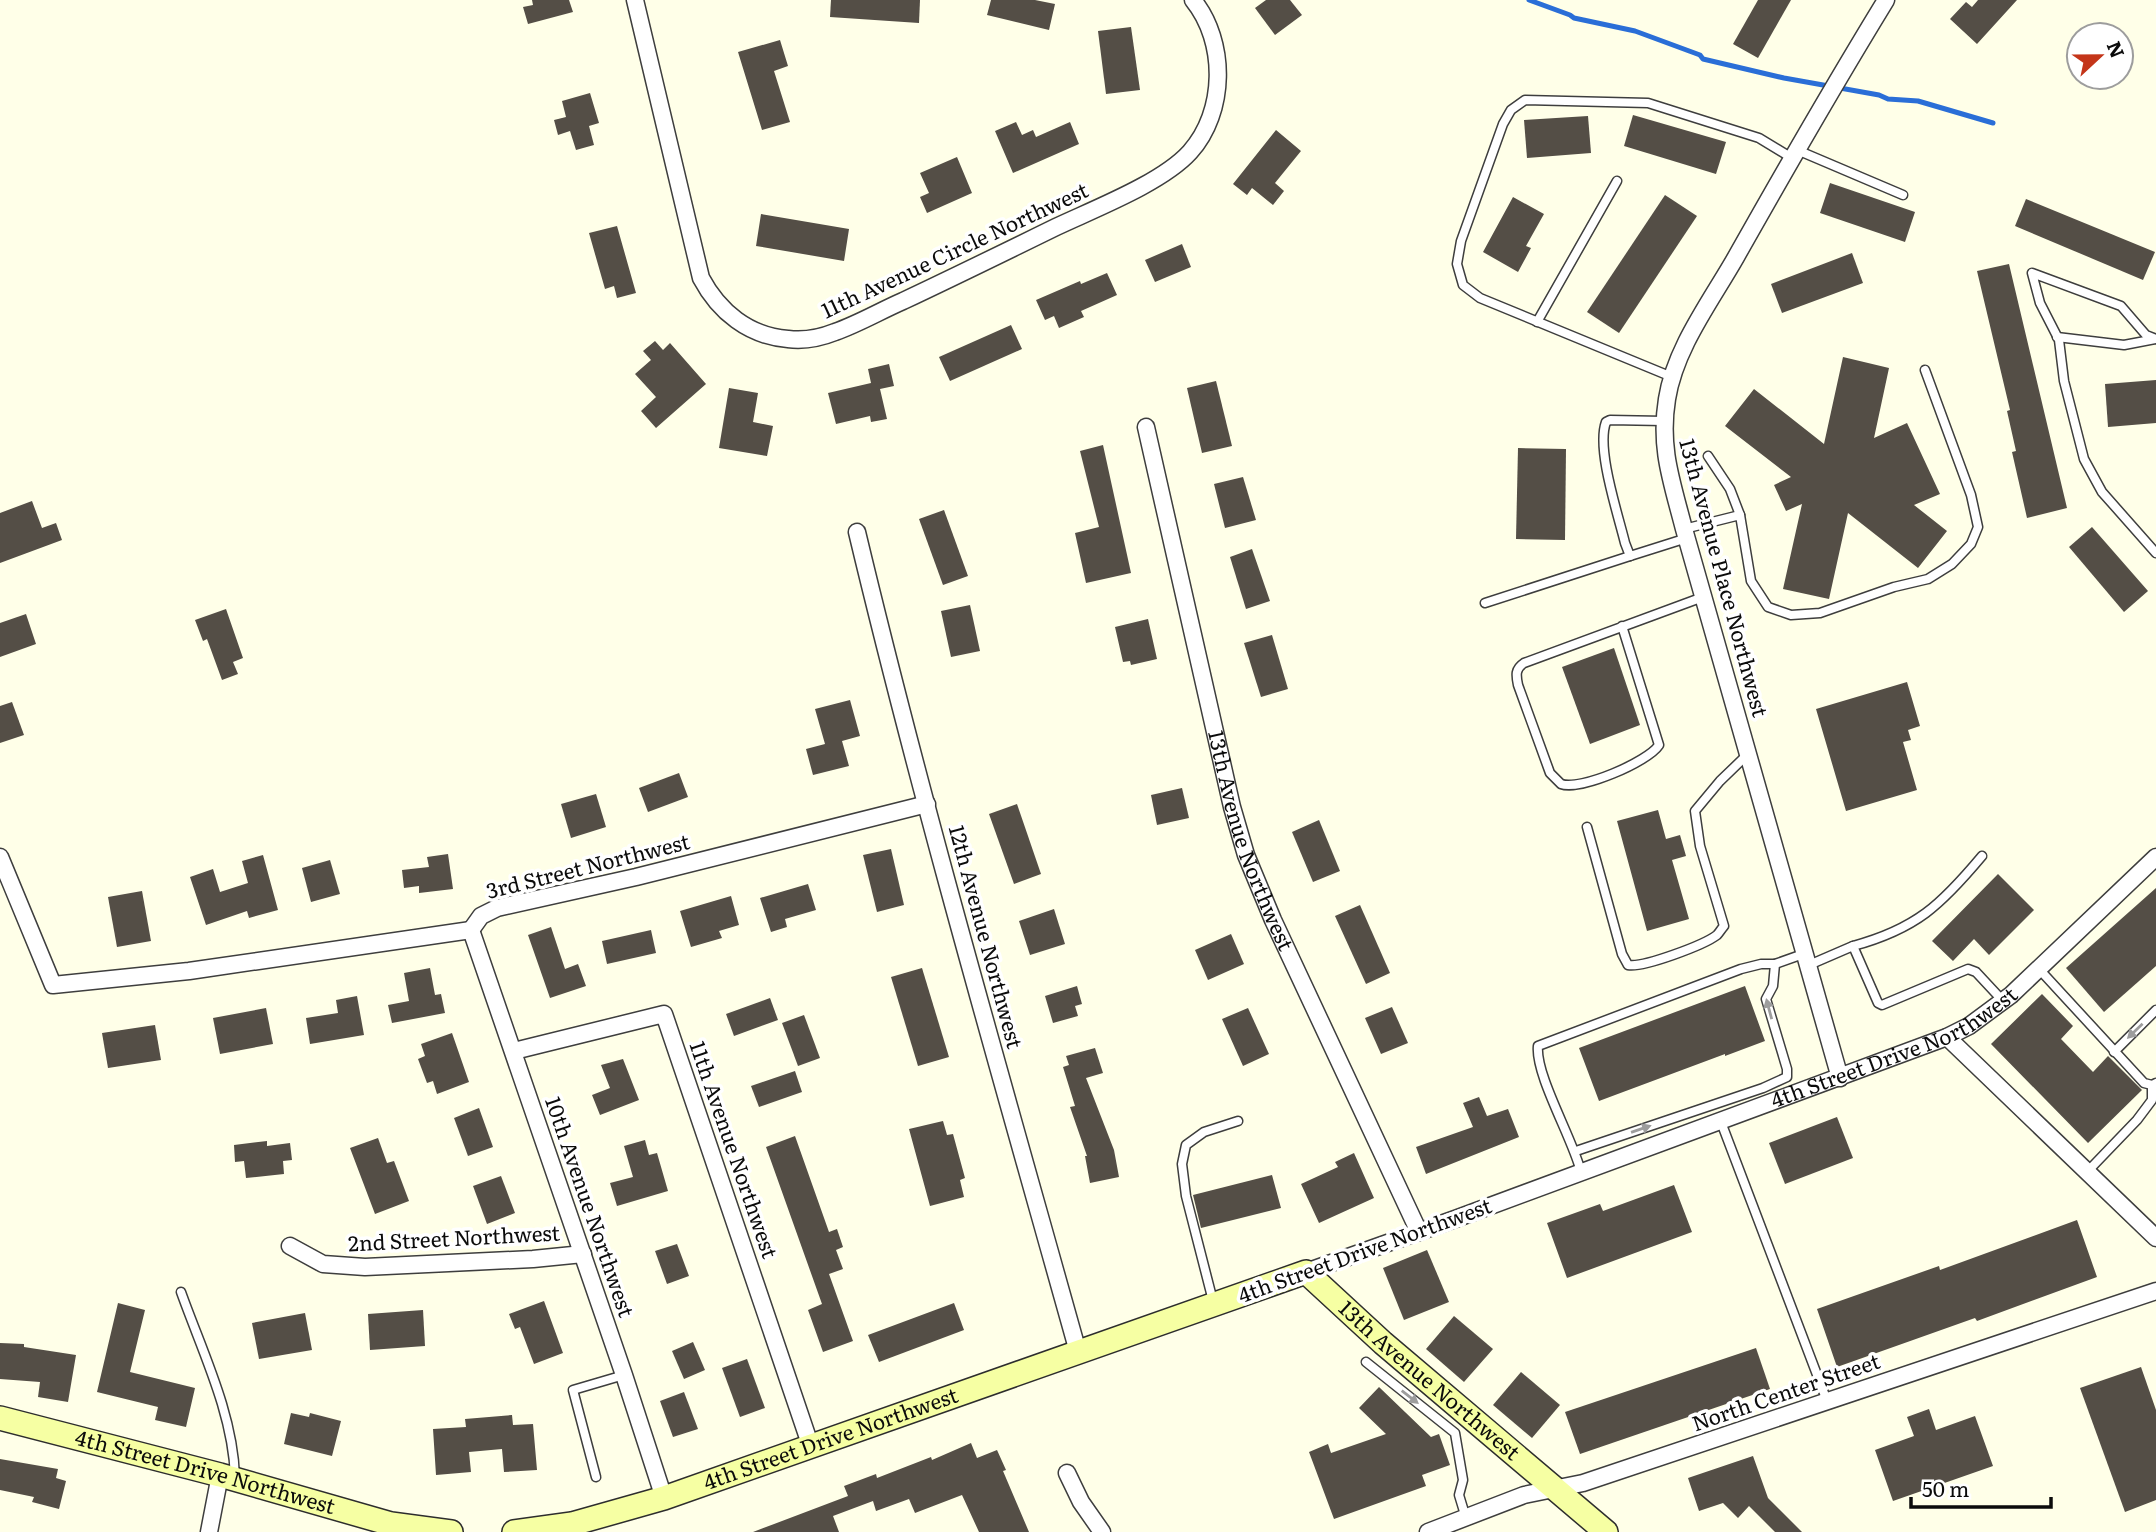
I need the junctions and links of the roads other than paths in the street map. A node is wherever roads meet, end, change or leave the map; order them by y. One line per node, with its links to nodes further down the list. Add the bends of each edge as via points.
1 (635, 0): 2 (street, 11th Avenue Circle Northwest, via 701,278 719,305 743,325 773,337 805,339 836,332 976,267 1153,179 1189,153 1207,127 1217,86 1212,39)
2 (1193, 0)
3 (1886, 0): 4 (street, 13th Avenue Place Northwest)
4 (1794, 154): 6 (lane); 7 (lane, via 1759,138 1648,103 1525,100 1511,110 1503,124 1457,264 1463,285 1480,298); 11 (street, 13th Avenue Place Northwest)
5 (1617, 181): 7 (lane)
6 (1903, 195)
7 (1537, 322): 11 (lane)
8 (2057, 337): 9 (lane, via 2124,345); 9 (lane, via 2032,273 2122,306 2146,335); 18 (lane, via 2084,459 2102,492)
9 (2156, 339)
10 (1925, 370): 15 (lane, via 1979,527 1971,544 1952,564 1927,579 1820,613 1791,615 1768,607 1751,581)
11 (1672, 377): 12 (street, 13th Avenue Place Northwest)
12 (1664, 421): 17 (street, 13th Avenue Place Northwest, via 1664,451); 19 (lane, via 1610,420 1604,428 1603,446)
13 (1146, 427): 48 (street, 13th Avenue Northwest, via 1246,855)
14 (1708, 456): 15 (lane, via 1730,489)
15 (1740, 515): 17 (lane)
16 (857, 532): 24 (street, 12th Avenue Northwest)
17 (1686, 533): 19 (lane); 20 (street, 13th Avenue Place Northwest)
18 (2156, 553)
19 (1630, 556): 21 (lane)
20 (1703, 597): 22 (lane); 23 (street, 13th Avenue Place Northwest)
21 (1485, 603)
22 (1622, 626): 22 (lane, via 1524,663 1516,672 1550,773 1560,784 1574,786 1599,779 1639,761 1659,745)
23 (1748, 754): 25 (lane, via 1695,811 1700,846 1724,926 1718,934 1672,955 1636,967 1628,965); 31 (street, 13th Avenue Place Northwest)
24 (927, 804): 29 (street, 3rd Street Northwest, via 497,908 481,916); 56 (street, 12th Avenue Northwest)
25 (1587, 827)
26 (1982, 856): 30 (lane, via 1929,913 1905,928)
27 (0, 857): 29 (street, via 53,985 189,971)
28 (2156, 857): 33 (street, 4th Street Drive Northwest)
29 (471, 930): 37 (street, 10th Avenue Northwest)
30 (1853, 946): 31 (lane); 34 (lane, via 1882,1005 1968,969)
31 (1807, 959): 32 (lane); 39 (street, 13th Avenue Place Northwest)
32 (1776, 964): 41 (lane, one-way to 32, via 1787,1077 1766,999); 45 (lane, via 1741,968 1538,1046 1546,1083)
33 (2039, 969): 34 (street, 4th Street Drive Northwest); 38 (lane)
34 (2003, 1001): 36 (street, 4th Street Drive Northwest)
35 (2156, 1010): 38 (lane, one-way to 38)
36 (1947, 1037): 39 (street, 4th Street Drive Northwest); 47 (street)
37 (514, 1051): 51 (street, 10th Avenue Northwest); 62 (street, 11th Avenue Northwest, via 664,1014)
38 (2114, 1052): 40 (lane, via 2144,1083)
39 (1840, 1078): 42 (street, 4th Street Drive Northwest)
40 (2154, 1084): 47 (lane, via 2152,1100 2137,1121)
41 (1763, 1088): 42 (lane); 45 (lane, one-way to 41)
42 (1768, 1104): 44 (street, 4th Street Drive Northwest)
43 (1238, 1121): 55 (lane, via 1204,1132 1186,1145 1182,1164)
44 (1721, 1122): 46 (street, 4th Street Drive Northwest); 59 (lane)
45 (1576, 1152): 46 (lane)
46 (1581, 1172): 48 (street, 4th Street Drive Northwest)
47 (2087, 1172): 49 (street)
48 (1419, 1231): 52 (street, 4th Street Drive Northwest)
49 (2156, 1238)
50 (290, 1246): 51 (street, 2nd Street Northwest, via 323,1264 365,1267)
51 (583, 1254): 58 (street, 10th Avenue Northwest)
52 (1306, 1272): 55 (main road, 4th Street Drive Northwest); 61 (main road, 13th Avenue Northwest)
53 (2156, 1291): 59 (street, North Center Street)
54 (181, 1292): 64 (lane, via 234,1451)
55 (1214, 1304): 56 (main road, 4th Street Drive Northwest)
56 (1078, 1352): 62 (main road, 4th Street Drive Northwest)
57 (1366, 1362): 61 (lane, one-way to 61)
58 (624, 1375): 65 (lane, via 573,1390); 67 (street, 10th Avenue Northwest)
59 (1827, 1401): 66 (street, North Center Street)
60 (0, 1418): 64 (main road, 4th Street Drive Northwest)
61 (1463, 1425): 66 (main road, 13th Avenue Northwest); 68 (lane, via 1459,1495)
62 (811, 1447): 67 (main road, 4th Street Drive Northwest)
63 (1067, 1473): 72 (street)
64 (228, 1477): 69 (street); 70 (main road, 4th Street Drive Northwest, via 391,1524)
65 (596, 1477)
66 (1555, 1489): 68 (street, North Center Street, via 1524,1495); 74 (main road, 13th Avenue Northwest)
67 (664, 1498): 71 (main road, 4th Street Drive Northwest, via 572,1524)
68 (1466, 1518): 73 (street, North Center Street)
69 (209, 1532)
70 (451, 1532)
71 (514, 1532)
72 (1102, 1532)
73 (1428, 1532)
74 (1606, 1532)

